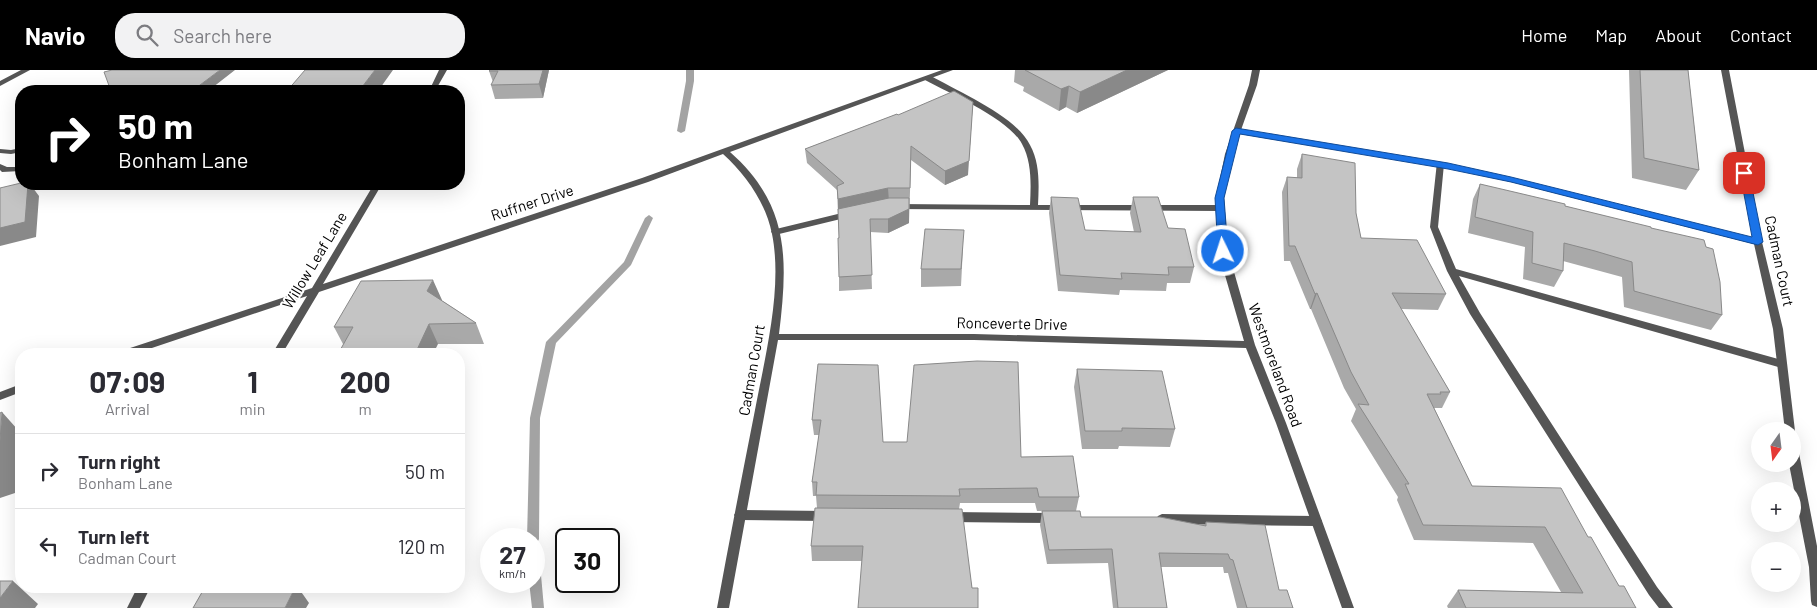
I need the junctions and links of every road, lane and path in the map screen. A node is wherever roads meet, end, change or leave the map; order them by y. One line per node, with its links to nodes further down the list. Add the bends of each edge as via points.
1 (26, 70): 7 (street)
2 (443, 70): 8 (street)
3 (949, 70): 6 (street, Ruffner Drive)
4 (1256, 70): 9 (street, Westmoreland Road)
5 (1725, 70): 23 (street, Cadman Court)
6 (928, 78): 13 (street, Ruffner Drive); 19 (street, via 999,118 1022,137 1035,180)
7 (0, 84)
8 (435, 85)
9 (1236, 131): 14 (street); 20 (street, Westmoreland Road)
10 (0, 151): 12 (street)
11 (15, 151): 12 (street)
12 (12, 152): 15 (street)
13 (725, 152): 22 (street, Cadman Court, via 753,180 774,223); 25 (street, Ruffner Drive)
14 (1440, 164): 23 (street); 24 (street, via 1434,227)
15 (0, 165): 16 (street, via 5,170)
16 (15, 169)
17 (374, 190): 25 (street, Willow Leaf Lane)
18 (889, 207): 19 (street)
19 (1034, 208): 20 (street)
20 (1220, 208): 27 (street, Westmoreland Road, via 1223,251)
21 (856, 213): 22 (street)
22 (775, 232): 26 (street, Cadman Court, via 779,294)
23 (1758, 242): 30 (street, Cadman Court, via 1778,329)
24 (1452, 271): 30 (street); 46 (street, via 1475,314 1647,582)
25 (314, 291): 28 (street, Ruffner Drive); 29 (street, Willow Leaf Lane)
26 (774, 337): 27 (street, Ronceverte Drive, via 974,337); 35 (street, Cadman Court)
27 (1250, 345): 40 (street, Westmoreland Road)
28 (140, 348)
29 (281, 348)
30 (1782, 364): 33 (street, Cadman Court)
31 (15, 390): 32 (street)
32 (0, 396)
33 (1789, 422)
34 (1797, 472): 42 (street, via 1815,567)
35 (740, 515): 36 (street); 44 (street, Cadman Court)
36 (839, 516)
37 (939, 517): 38 (street)
38 (1068, 518)
39 (1148, 519): 40 (street)
40 (1316, 521): 45 (street, Westmoreland Road)
41 (141, 593): 43 (street)
42 (1817, 601)
43 (133, 608)
44 (723, 608)
45 (1348, 608)
46 (1668, 608)

